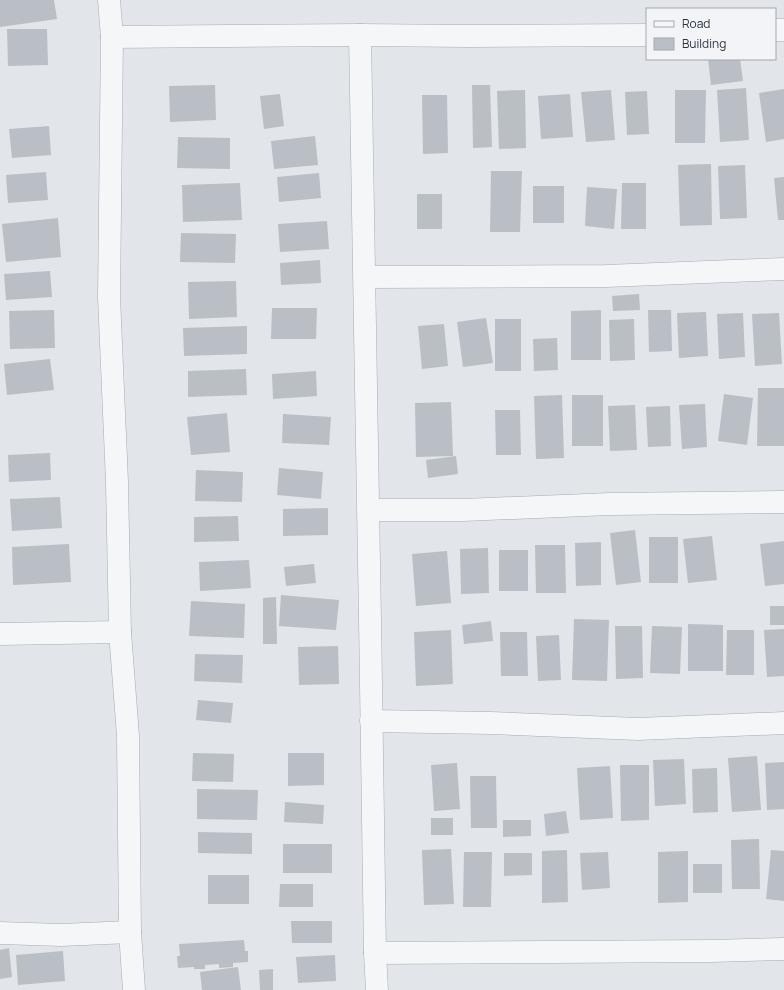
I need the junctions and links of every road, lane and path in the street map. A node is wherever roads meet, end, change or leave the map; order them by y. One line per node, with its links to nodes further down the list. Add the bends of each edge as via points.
1 (109, 0): 4 (street)
2 (360, 35): 3 (street); 4 (street); 6 (street)
3 (646, 35)
4 (112, 36): 9 (street, via 109,297)
5 (784, 269): 6 (street, via 606,276)
6 (366, 277): 8 (street)
7 (784, 502): 8 (street)
8 (369, 510): 11 (street)
9 (120, 632): 10 (street); 13 (street, via 128,736)
10 (0, 634)
11 (371, 721): 12 (street, via 638,729); 16 (street)
12 (784, 723)
13 (130, 932): 14 (street, via 61,935); 17 (street)
14 (0, 933)
15 (784, 949): 16 (street)
16 (375, 953): 18 (street)
17 (134, 990)
18 (377, 990)

